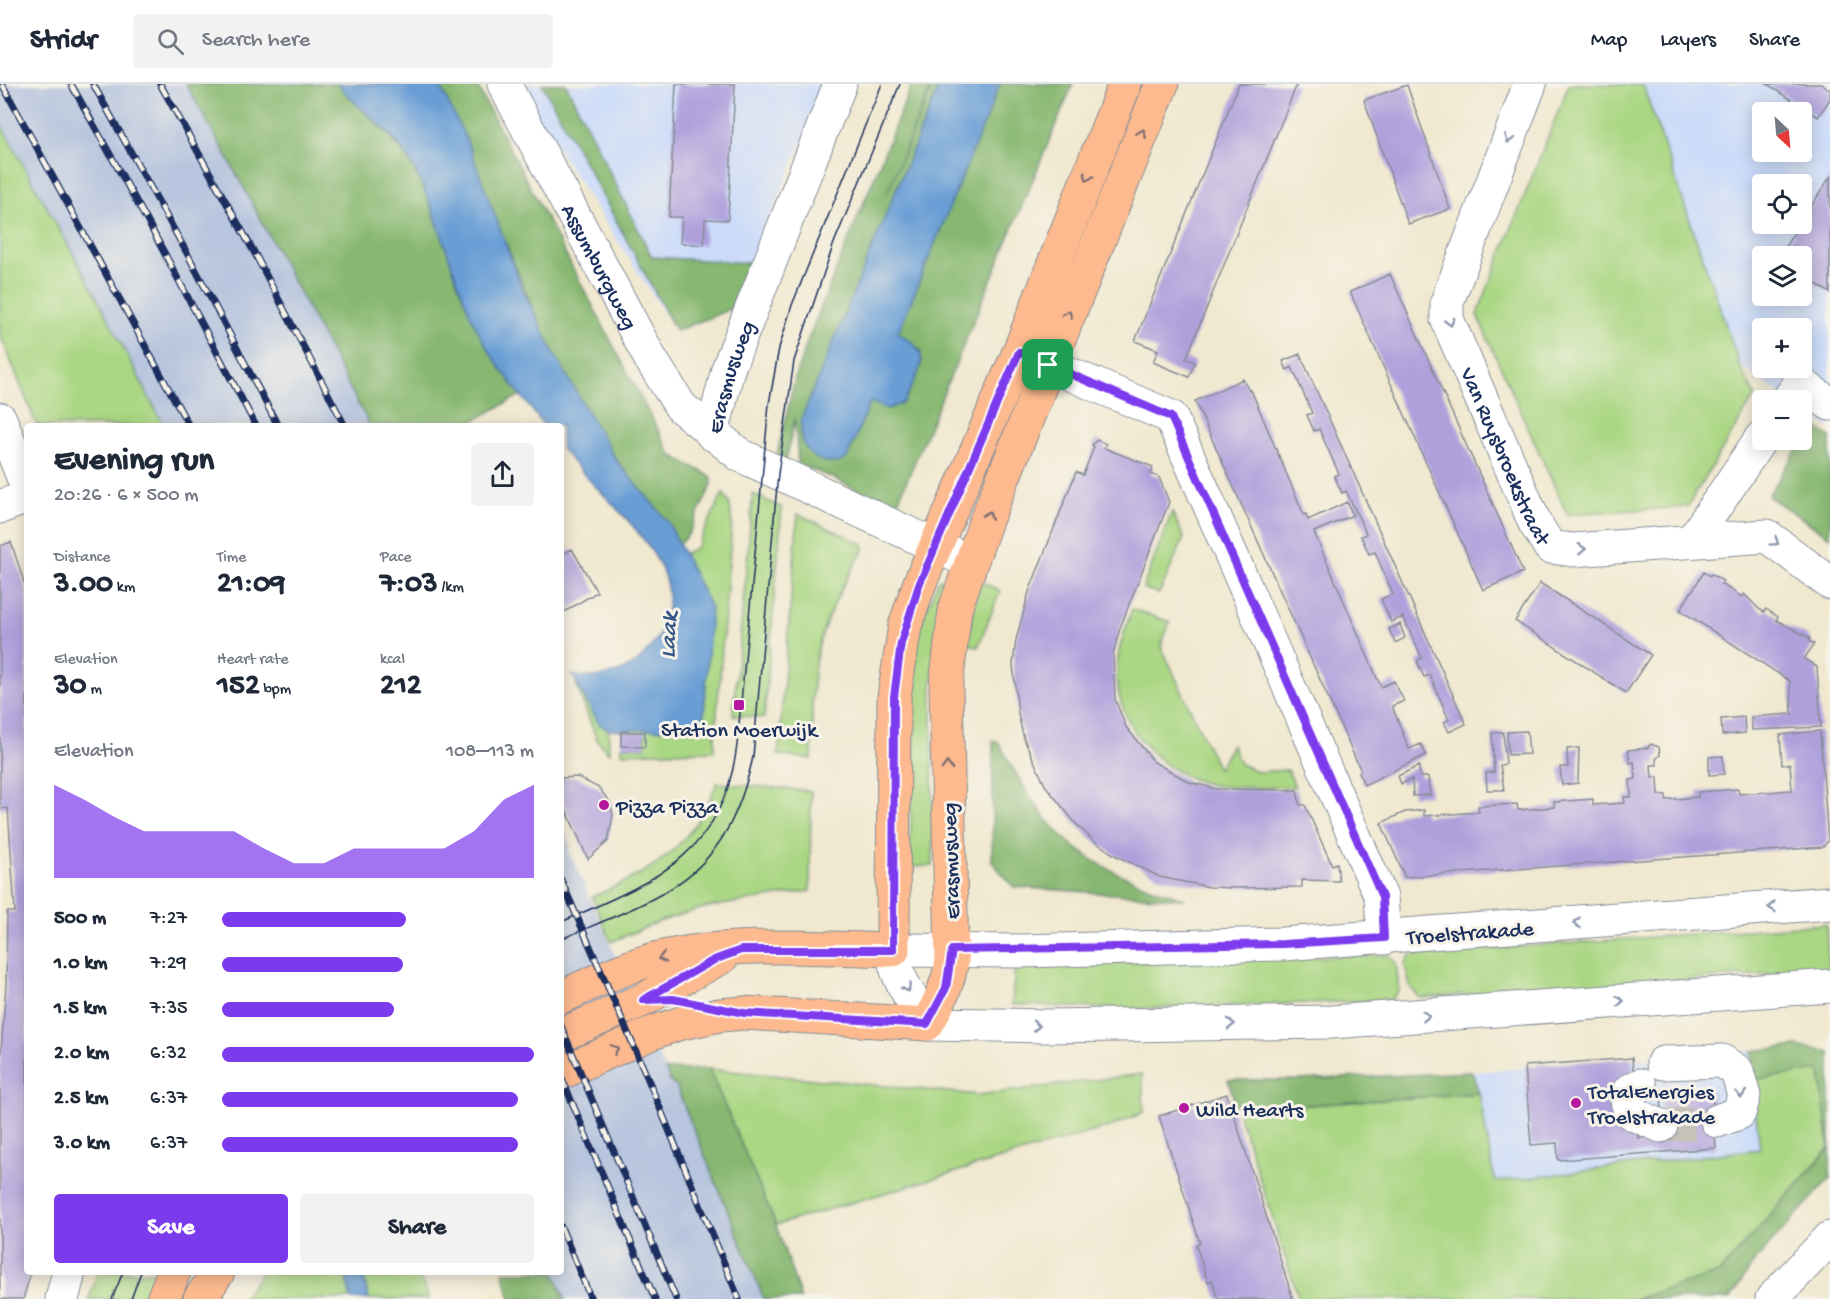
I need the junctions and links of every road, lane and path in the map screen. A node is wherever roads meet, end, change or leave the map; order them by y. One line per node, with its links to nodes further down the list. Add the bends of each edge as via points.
1 (504, 84): 12 (street, Assumburgweg, via 661,378 681,407)
2 (840, 84): 12 (street, Erasmusweg, via 728,369)
3 (1125, 84): 6 (main road, Erasmusweg, one-way to 6)
4 (1162, 84): 6 (main road, Erasmusweg, one-way to 4)
5 (1530, 84): 17 (street, Van Ruysbroekstraat, one-way to 17, via 1447,302 1447,319 1535,523 1550,547 1573,550)
6 (1033, 359): 18 (main road, Erasmusweg); 19 (main road, Erasmusweg, one-way to 6); 22 (street, via 1171,417 1382,897)
7 (1795, 390): 8 (street, via 1800,383)
8 (1810, 390)
9 (1812, 391): 10 (street)
10 (1830, 404)
11 (0, 419): 14 (street)
12 (712, 434): 18 (street, Erasmusweg, via 754,464)
13 (1753, 450): 17 (street)
14 (24, 479)
15 (24, 498): 16 (street)
16 (0, 507)
17 (1692, 541): 20 (street, Van Ruysbroekstraat, one-way to 20, via 1767,536)
18 (936, 545): 19 (street, Erasmusweg); 24 (main road, Erasmusweg, via 905,626 896,679)
19 (970, 562): 25 (main road, Erasmusweg, one-way to 19, via 946,670 955,609)
20 (1830, 583)
21 (1830, 903): 22 (street, Troelstrakade, one-way to 22)
22 (1384, 938): 25 (street, Troelstrakade, via 1283,944)
23 (741, 950): 24 (main road); 27 (main road, one-way to 27, via 709,950 658,958); 28 (main road, via 714,960)
24 (893, 950): 25 (street, Troelstrakade); 30 (street, Erasmusweg, one-way to 30, via 899,973)
25 (952, 950): 30 (main road, Erasmusweg, via 946,988)
26 (1830, 986): 30 (street, one-way to 26, via 1331,1022)
27 (564, 996)
28 (643, 1000): 29 (main road, via 673,999); 31 (main road)
29 (744, 1013): 30 (main road); 33 (main road, one-way to 29, via 681,1023)
30 (927, 1024)
31 (564, 1034)
32 (1663, 1063): 35 (street, one-way to 35, via 1722,1062 1737,1071 1744,1096 1739,1113)
33 (564, 1072)
34 (1640, 1085): 36 (street, via 1629,1091 1630,1113)
35 (1717, 1121)
36 (1661, 1126)
37 (1830, 1238): 45 (street)
38 (68, 1275): 42 (street)
39 (173, 1275): 43 (main road)
40 (204, 1275): 44 (main road)
41 (216, 1275): 44 (main road)
42 (62, 1299)
43 (163, 1299)
44 (199, 1299)
45 (1772, 1299)

